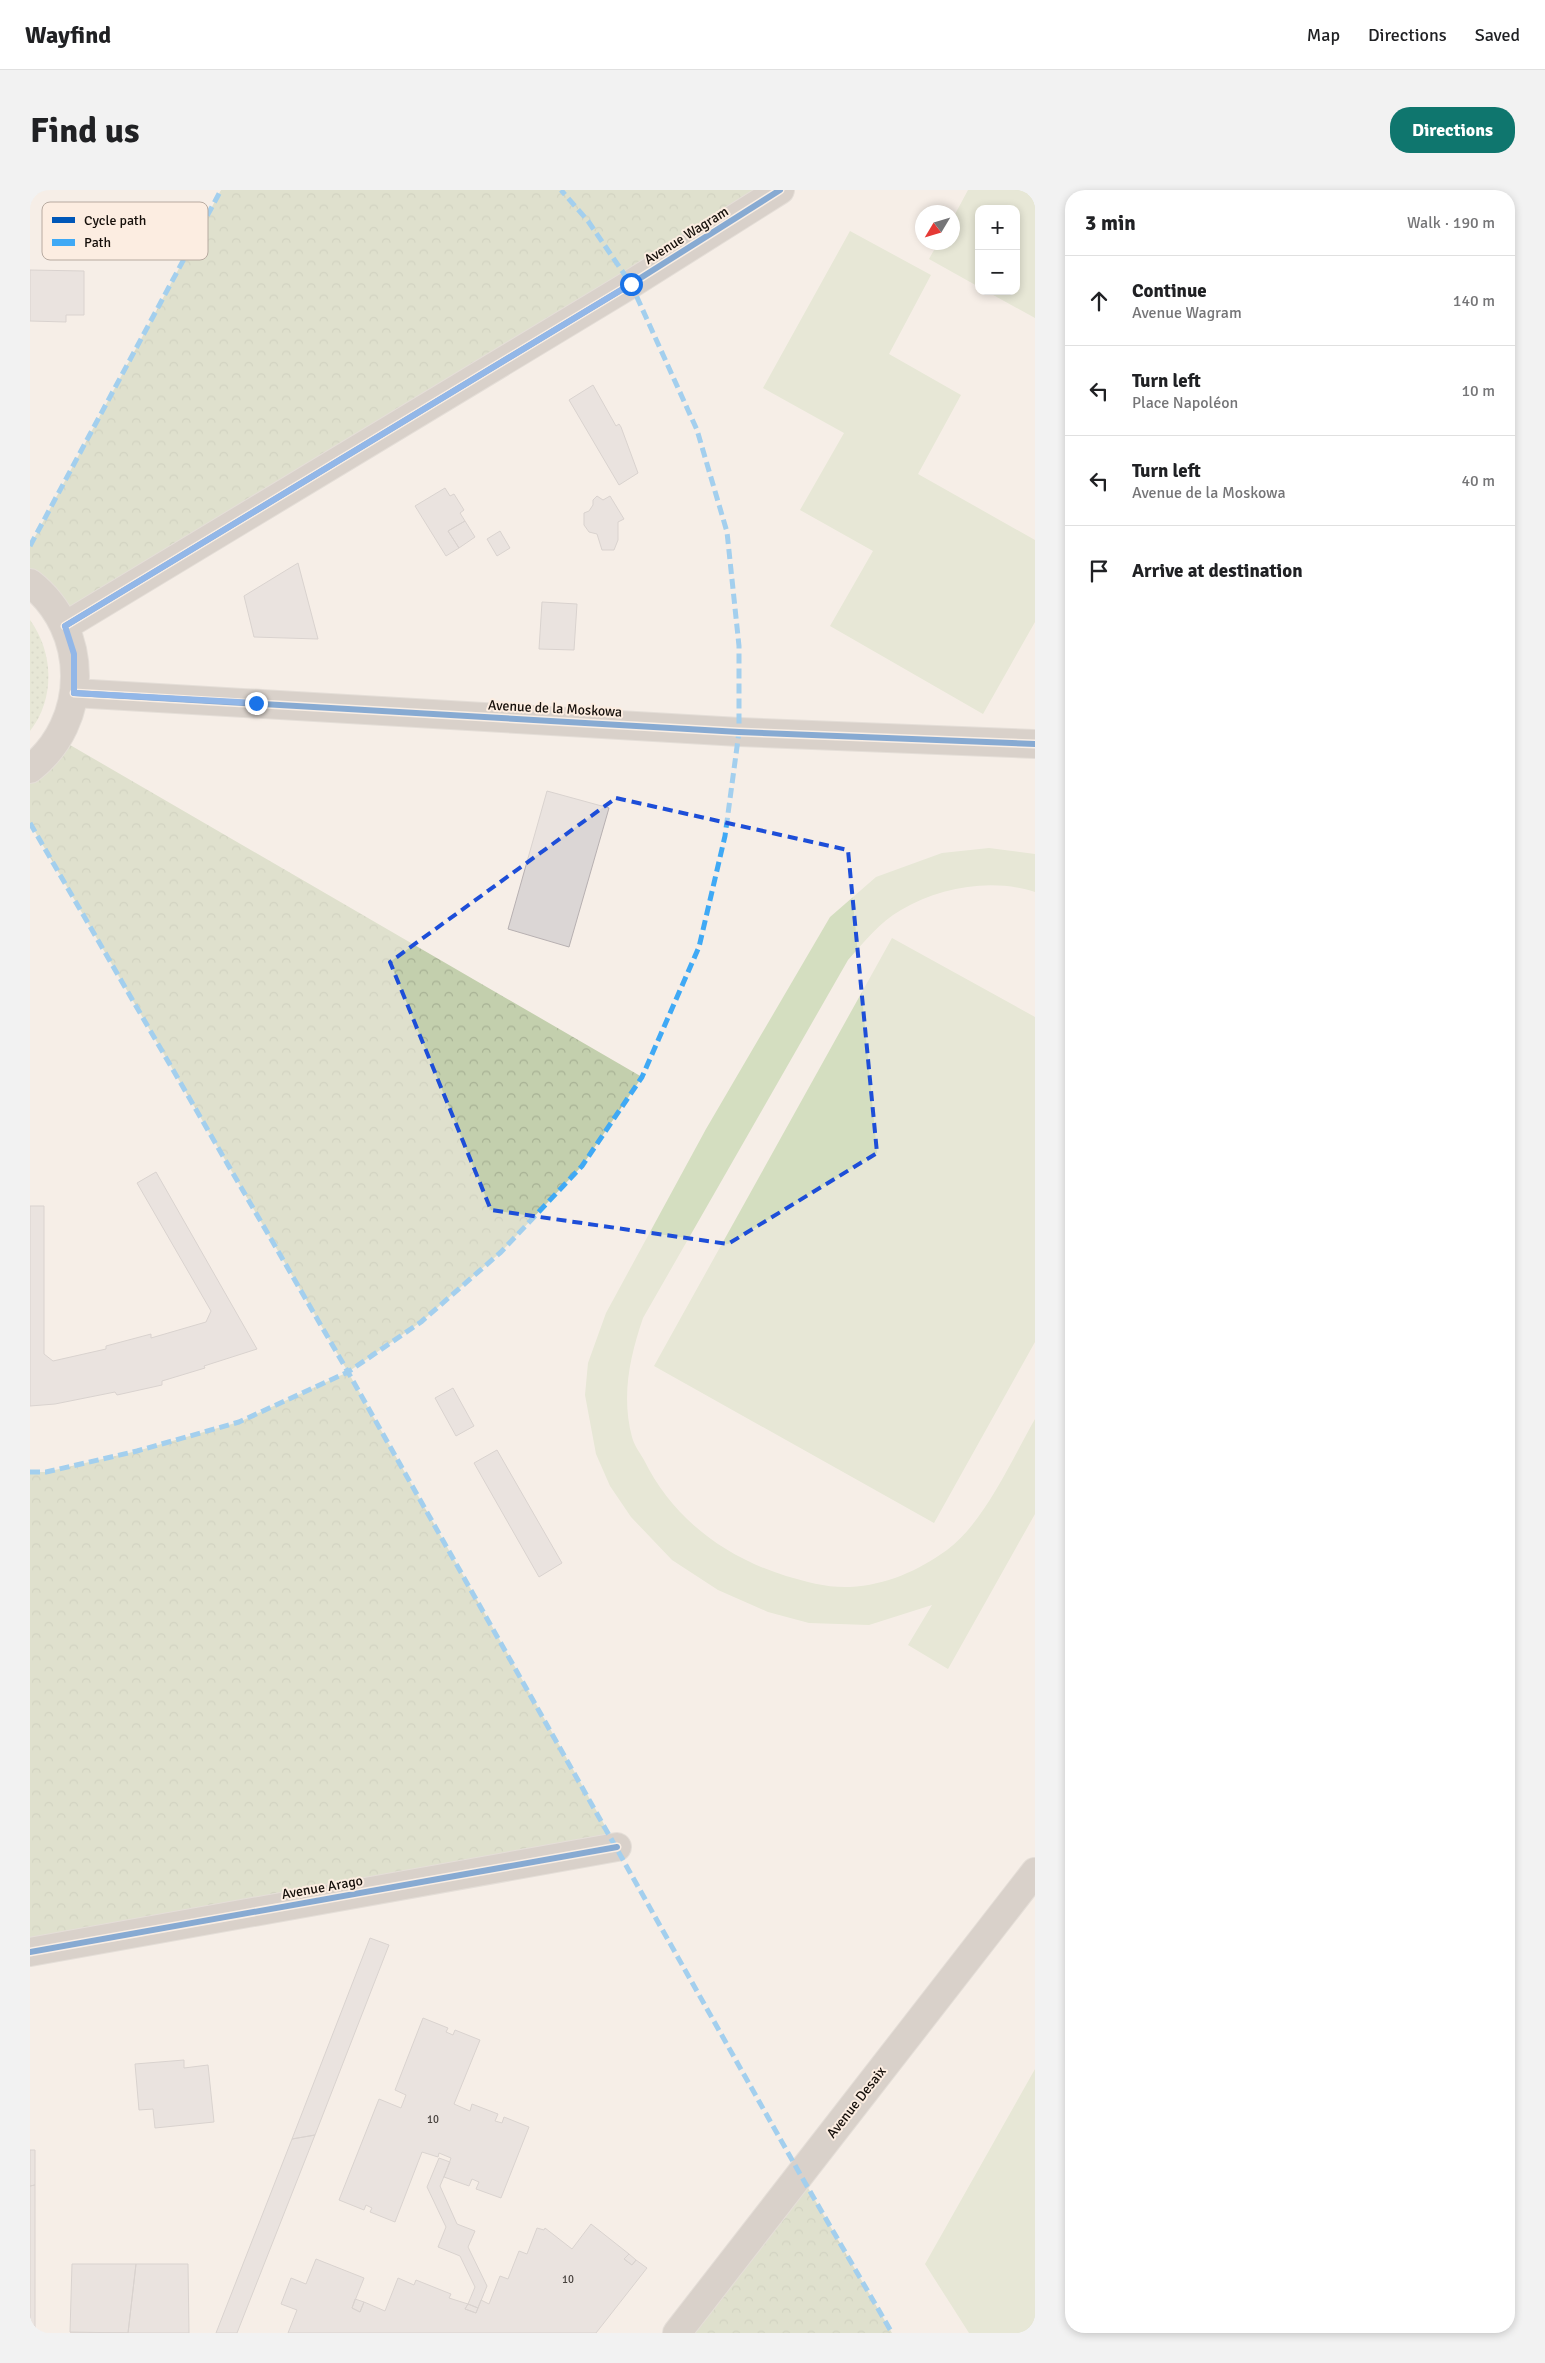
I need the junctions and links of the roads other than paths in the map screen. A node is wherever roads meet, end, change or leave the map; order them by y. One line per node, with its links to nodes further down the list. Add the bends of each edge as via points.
1 (780, 190): 3 (street, Avenue Wagram, via 631,284)
2 (30, 583): 3 (street, via 49,602)
3 (65, 626): 4 (street, via 74,654)
4 (74, 693): 5 (street, Avenue de la Moskowa, via 739,732); 6 (street, via 72,708 61,733 48,752)
5 (1035, 744)
6 (30, 769)
7 (618, 1847): 9 (street, Avenue Arago)
8 (1035, 1872): 10 (street, Avenue Desaix)
9 (30, 1952)
10 (677, 2333)

